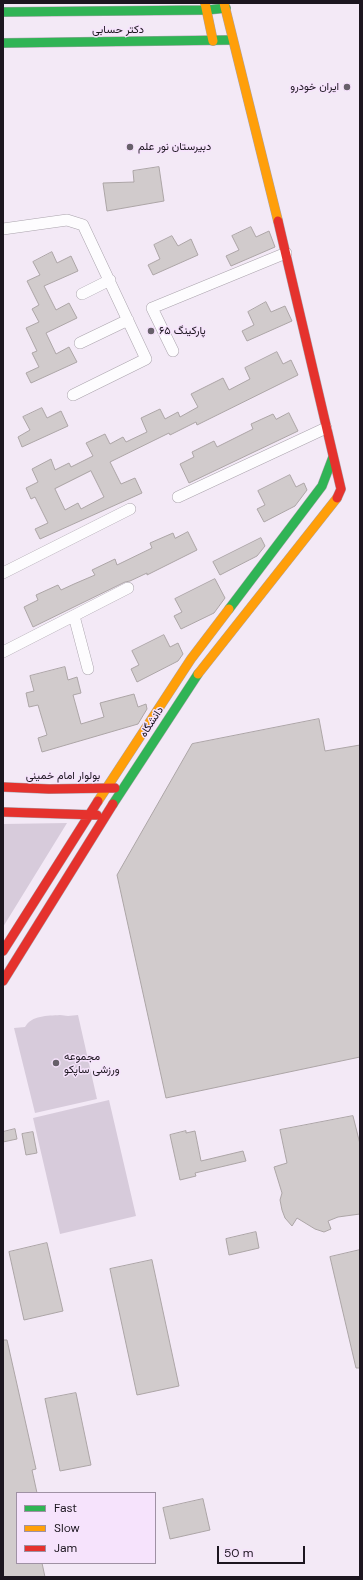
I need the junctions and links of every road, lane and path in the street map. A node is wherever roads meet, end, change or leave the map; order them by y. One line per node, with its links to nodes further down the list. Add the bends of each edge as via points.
1 (225, 5): 2 (street, دکتر حسابی); 4 (street)
2 (206, 7): 3 (street, دکتر حسابی); 5 (street)
3 (3, 12)
4 (232, 40): 5 (street, دکتر حسابی); 8 (street)
5 (213, 41): 6 (street, دکتر حسابی)
6 (3, 42)
7 (3, 229): 9 (street, via 68,220 83,225)
8 (286, 253): 13 (street, via 152,308); 15 (street)
9 (110, 280): 10 (street); 11 (street)
10 (82, 294)
11 (128, 320): 12 (street); 14 (street, via 146,359)
12 (80, 343)
13 (173, 351)
14 (73, 395)
15 (326, 428): 16 (street); 17 (street)
16 (333, 457): 25 (street, دانشگاه, via 322,486 191,659); 26 (street, دانشگاه, via 341,490 337,498 206,661)
17 (178, 497)
18 (130, 509): 19 (street)
19 (3, 573)
20 (128, 588): 21 (street)
21 (74, 616): 22 (street); 23 (street)
22 (3, 652)
23 (88, 669)
24 (3, 787): 25 (street, بولوار امام خمینی)
25 (108, 787): 26 (street, بولوار امام خمینی); 28 (street, دانشگاه)
26 (123, 788): 29 (street, دانشگاه)
27 (3, 812): 28 (street)
28 (88, 814): 29 (street); 30 (street, دانشگاه)
29 (106, 816): 31 (street, دانشگاه)
30 (3, 952)
31 (3, 981)

